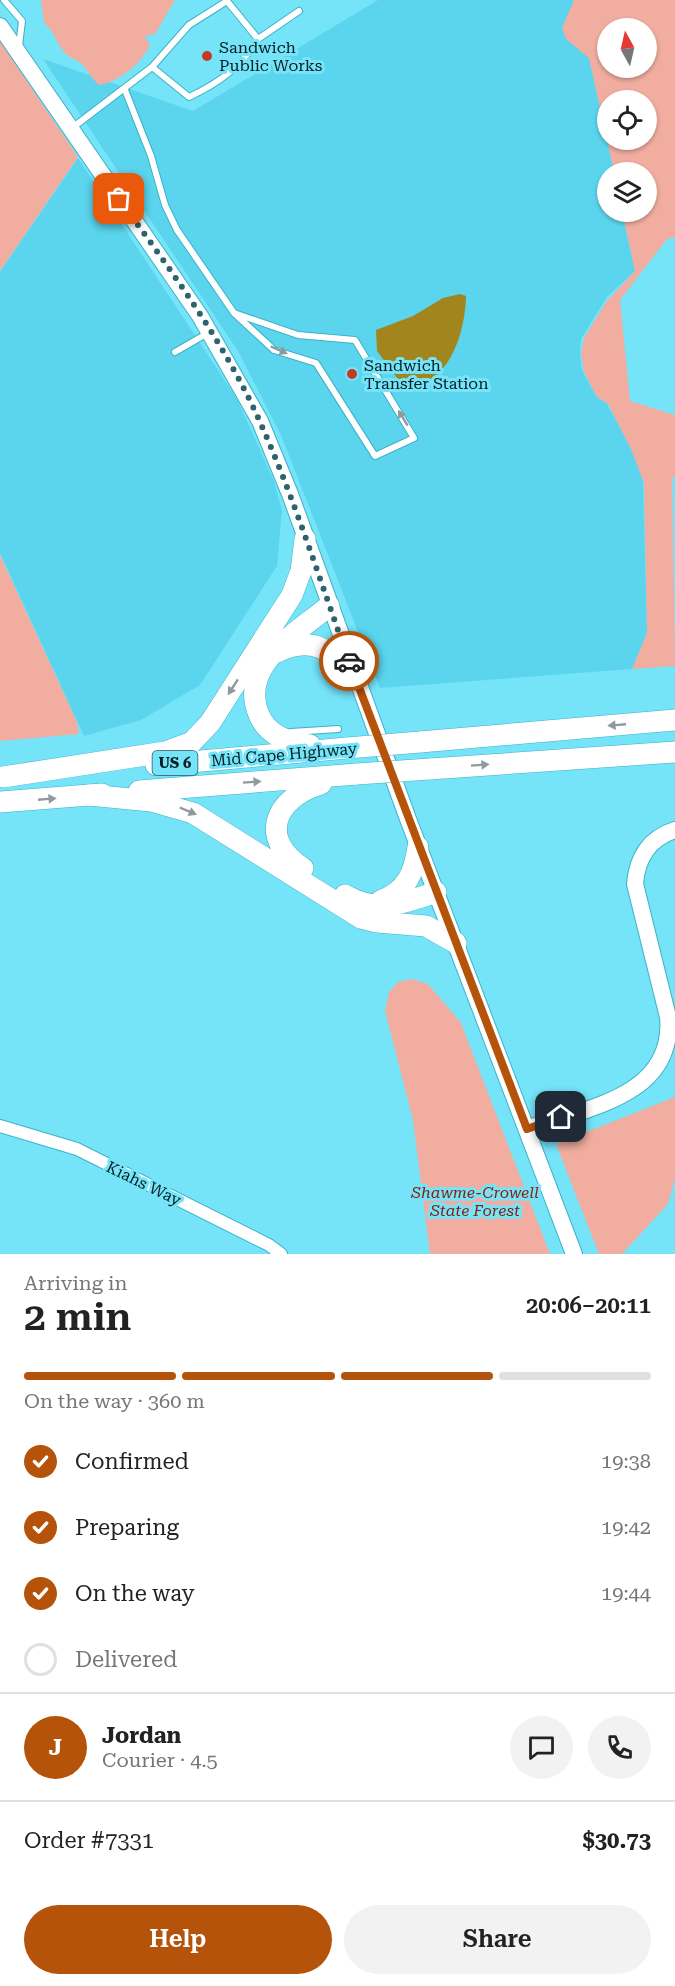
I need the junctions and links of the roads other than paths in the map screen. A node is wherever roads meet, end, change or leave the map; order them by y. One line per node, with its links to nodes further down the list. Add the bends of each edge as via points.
1 (4, 0): 5 (lane, via 22,21)
2 (299, 11): 4 (lane)
3 (0, 26): 5 (main road)
4 (258, 39): 6 (lane, via 244,61 212,87 189,97); 6 (lane, via 227,1 189,25)
5 (18, 52): 8 (main road)
6 (152, 67): 7 (lane)
7 (125, 90): 8 (lane); 9 (lane, via 151,156 165,206)
8 (69, 130): 10 (main road)
9 (234, 313): 9 (lane, one-way to 9, via 274,350 316,363 375,456 414,438 355,340 298,334)
10 (210, 332): 11 (lane); 12 (main road, via 260,421)
11 (175, 352)
12 (305, 539): 13 (main road); 14 (highway, via 296,588)
13 (328, 602): 14 (highway, via 283,643); 15 (main road)
14 (268, 647): 15 (highway, via 313,645 330,652); 17 (highway, via 254,696 262,721 270,731 296,743); 20 (highway, one-way to 20, via 205,730 185,747)
15 (354, 675): 23 (main road)
16 (675, 720): 17 (highway, Mid Cape Highway / US 6, one-way to 17, bridge, via 420,741)
17 (343, 738): 20 (highway, Mid Cape Highway / US 6)
18 (675, 752): 19 (highway, Mid Cape Highway / US 6, one-way to 18, bridge)
19 (357, 774): 21 (highway, Mid Cape Highway / US 6, one-way to 19); 25 (highway, via 303,790 290,798 279,818 278,839 290,859)
20 (2, 790): 21 (highway, Mid Cape Highway / US 6, one-way to 21)
21 (89, 795): 26 (highway, one-way to 26, via 158,802 193,813 353,914)
22 (675, 830): 29 (main road, via 655,840 644,852 635,884 668,1017 669,1039 664,1058 637,1087)
23 (418, 847): 24 (main road); 25 (highway, via 413,873 404,886 392,896)
24 (439, 898): 25 (highway, via 393,906); 26 (highway); 27 (main road)
25 (368, 905)
26 (392, 922): 27 (highway, via 426,926)
27 (456, 943): 29 (main road)
28 (0, 1126): 30 (street, Kiahs Way, via 76,1149)
29 (527, 1129): 31 (main road)
30 (281, 1254)
31 (574, 1254)

